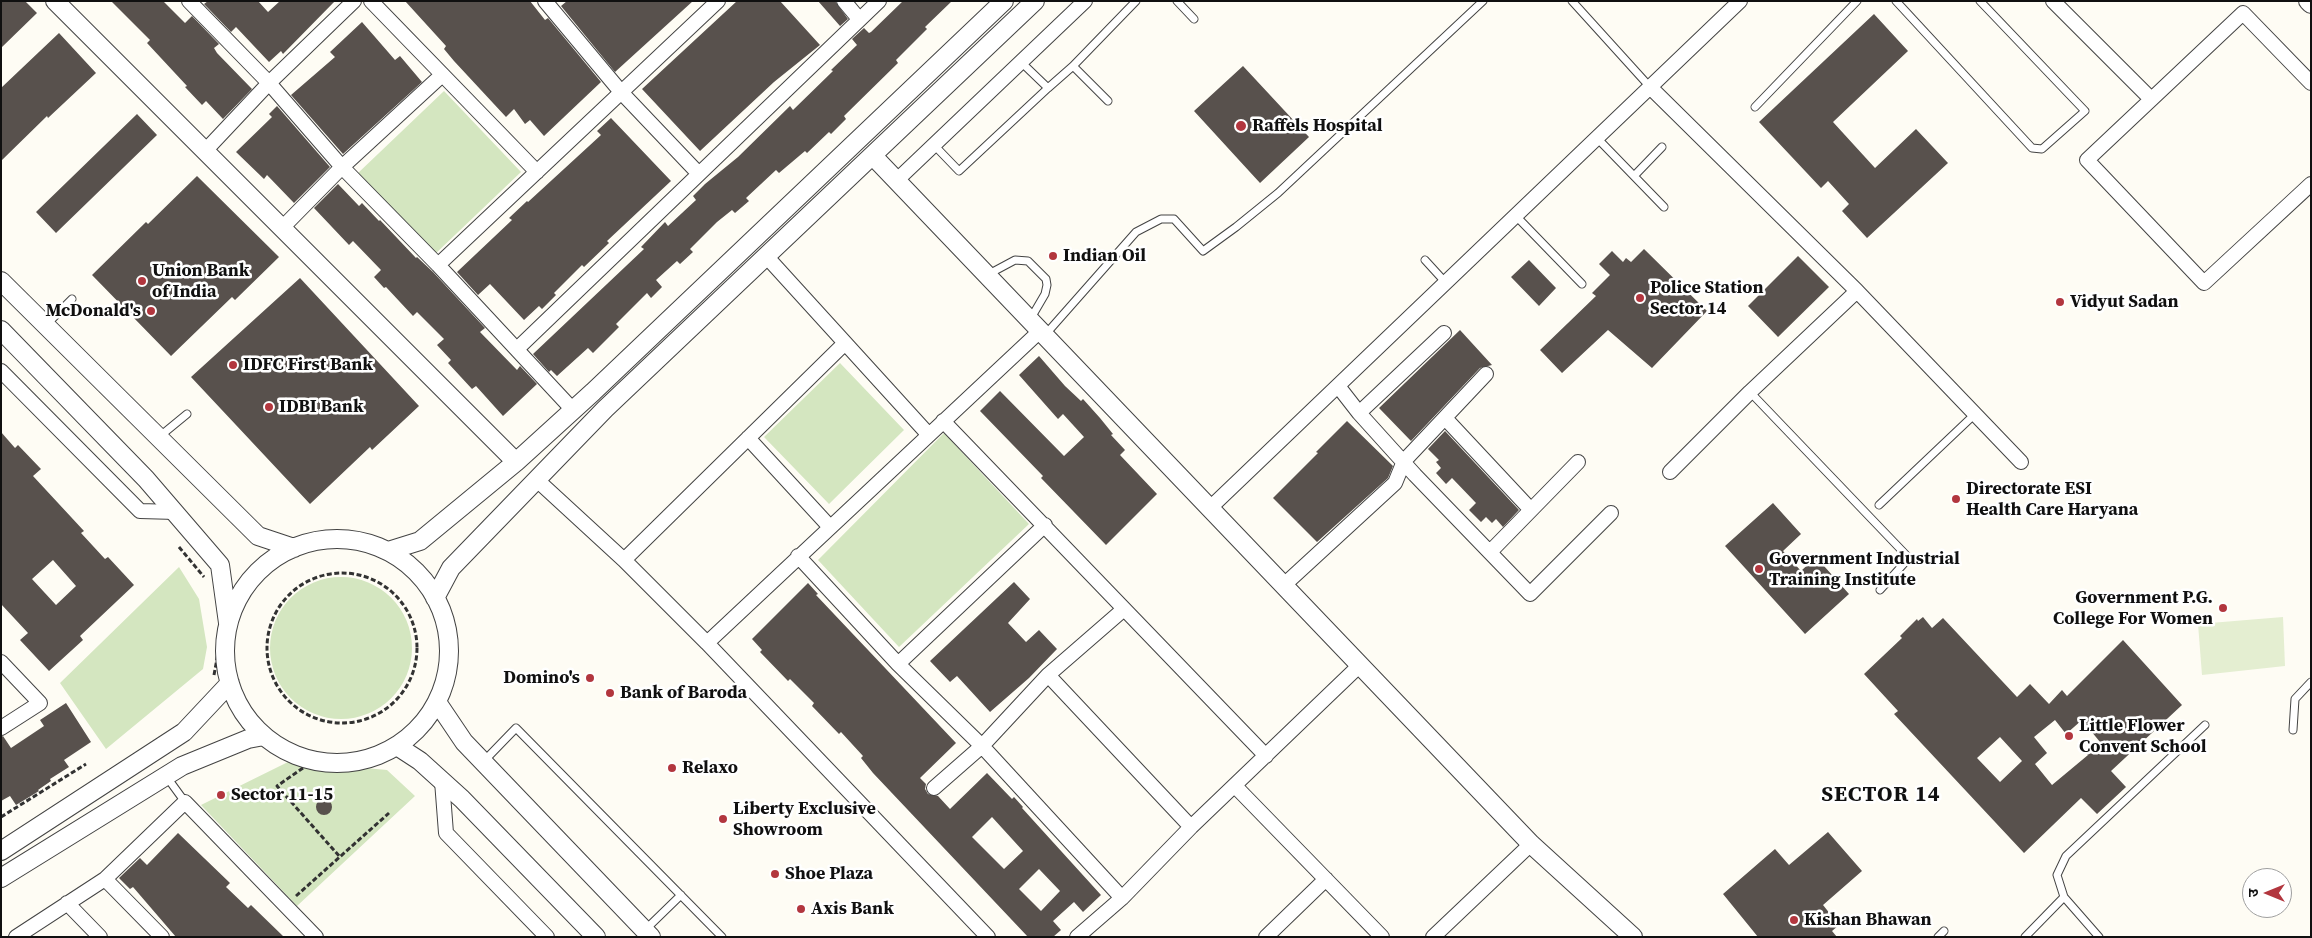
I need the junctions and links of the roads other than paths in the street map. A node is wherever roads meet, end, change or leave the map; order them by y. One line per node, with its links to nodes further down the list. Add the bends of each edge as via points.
1 (55, 1): 37 (street)
2 (189, 1): 27 (street)
3 (354, 1): 27 (street)
4 (371, 1): 25 (street)
5 (545, 1): 30 (street)
6 (718, 1): 30 (street)
7 (844, 1): 22 (street)
8 (879, 1): 22 (street)
9 (1004, 1): 67 (street)
10 (1036, 1): 38 (street)
11 (1085, 1): 23 (street)
12 (1136, 1): 24 (lane)
13 (1177, 1): 21 (lane)
14 (1483, 1): 58 (lane, via 1278,193 1236,227 1203,251 1174,219 1161,220 1136,232)
15 (1572, 1): 29 (lane)
16 (1740, 1): 29 (street)
17 (1857, 1): 33 (lane)
18 (1896, 1): 19 (lane, via 2032,148 2042,149 2084,111)
19 (1980, 1)
20 (2053, 1): 31 (street)
21 (1194, 18)
22 (859, 19): 41 (street)
23 (1021, 62): 28 (lane); 35 (street)
24 (1072, 66): 28 (lane); 32 (lane)
25 (442, 75): 39 (street); 40 (street)
26 (2311, 83): 31 (street, via 2243,13)
27 (269, 84): 37 (street); 39 (street)
28 (1048, 88): 35 (lane, via 959,171)
29 (1650, 88): 34 (street); 55 (street)
30 (621, 92): 40 (street); 41 (street)
31 (2151, 99): 44 (street, via 2087,160 2204,283)
32 (1108, 101)
33 (1755, 107)
34 (1597, 138): 42 (lane); 46 (street)
35 (934, 145): 43 (street)
36 (1662, 147): 42 (lane)
37 (205, 151): 47 (street)
38 (872, 156): 43 (street); 48 (street)
39 (342, 167): 47 (street); 50 (street)
40 (537, 172): 50 (street)
41 (699, 174): 62 (street)
42 (1634, 176): 45 (lane)
43 (896, 181): 51 (street)
44 (2311, 184)
45 (1664, 207)
46 (1516, 216): 53 (street); 54 (lane)
47 (282, 228): 76 (street)
48 (766, 256): 61 (street); 81 (street, via 605,409)
49 (1425, 260): 53 (lane)
50 (438, 265): 62 (street)
51 (986, 275): 58 (street); 58 (lane, via 1015,260 1024,259 1046,279)
52 (1, 281): 57 (street)
53 (1446, 283): 65 (street)
54 (1582, 284)
55 (1857, 291): 66 (street); 70 (street)
56 (72, 299): 57 (lane)
57 (46, 326): 74 (street)
58 (1038, 329): 72 (street); 83 (street)
59 (1, 330): 85 (street)
60 (1444, 333): 68 (street)
61 (845, 343): 73 (street); 75 (street)
62 (518, 349): 67 (street)
63 (1, 372): 85 (street, via 140,511)
64 (1486, 374): 71 (street)
65 (1338, 386): 68 (street); 83 (street)
66 (1750, 392): 80 (street); 95 (lane, via 1909,558)
67 (573, 410): 76 (street)
68 (1358, 413): 77 (street)
69 (187, 414): 74 (lane)
70 (1976, 414): 79 (street); 82 (lane)
71 (1445, 418): 77 (street); 84 (street)
72 (943, 421): 73 (street); 87 (street)
73 (928, 434): 88 (street)
74 (159, 437): 89 (street, via 258,536)
75 (748, 438): 88 (street); 93 (street)
76 (516, 462): 90 (street, via 420,541)
77 (1404, 462): 91 (street); 94 (street, via 1394,483)
78 (1578, 462): 84 (street)
79 (2021, 462)
80 (1670, 472)
81 (537, 480): 93 (street); 96 (street, via 451,568)
82 (1879, 504)
83 (1210, 508): 94 (street)
84 (1531, 510): 91 (street)
85 (176, 512): 98 (street, via 220,565)
86 (1612, 514): 91 (street, via 1530,594)
87 (1045, 525): 97 (street); 101 (street)
88 (829, 526): 92 (street)
89 (294, 548): 90 (street, via 317,541 341,539 366,542); 98 (street, via 264,566 242,592)
90 (388, 551): 96 (street, via 423,579)
91 (1490, 552)
92 (798, 556): 99 (street); 101 (street)
93 (624, 560): 99 (street)
94 (1284, 585): 102 (street)
95 (1880, 590)
96 (436, 598): 106 (street, via 444,618 449,653 445,682)
97 (1124, 610): 103 (street); 113 (street)
98 (225, 626): 104 (street, via 226,663)
99 (707, 643): 139 (street)
100 (1, 662): 108 (street, via 40,703)
101 (898, 664): 112 (street)
102 (1360, 665): 113 (street); 121 (street)
103 (1048, 675): 112 (street); 120 (street)
104 (221, 681): 110 (street); 122 (street, via 184,732)
105 (2311, 682): 109 (lane, via 2295,700)
106 (437, 702): 111 (street, via 420,727); 114 (street, via 464,742)
107 (2205, 725): 127 (lane, via 2066,856 2057,875)
108 (1, 728)
109 (2293, 730)
110 (264, 736): 111 (street, via 283,750 305,759 329,763 353,763); 115 (street, via 248,738)
111 (397, 746): 116 (street)
112 (982, 746): 118 (street); 128 (street)
113 (1266, 756): 117 (street)
114 (483, 762): 126 (lane, via 516,728); 131 (street)
115 (166, 776): 119 (lane); 123 (street)
116 (442, 781): 136 (street, via 446,833); 137 (street)
117 (1235, 786): 120 (street); 125 (street)
118 (934, 788)
119 (185, 802): 124 (street); 135 (street)
120 (1191, 827): 128 (street)
121 (1531, 844): 143 (street); 144 (street)
122 (1, 851)
123 (1, 878)
124 (105, 879): 129 (street); 134 (street)
125 (1326, 879): 141 (street); 142 (street)
126 (681, 896): 131 (lane); 138 (lane)
127 (2064, 897): 146 (lane); 147 (lane)
128 (1122, 898): 140 (street)
129 (67, 903): 132 (street); 133 (street)
130 (1944, 930): 145 (lane)
131 (648, 934)
132 (16, 937)
133 (100, 937)
134 (162, 937)
135 (316, 937)
136 (547, 937)
137 (596, 937)
138 (722, 937)
139 (988, 937)
140 (1077, 937)
141 (1266, 937)
142 (1382, 937)
143 (1433, 937)
144 (1633, 937)
145 (1938, 937)
146 (2025, 937)
147 (2099, 937)

